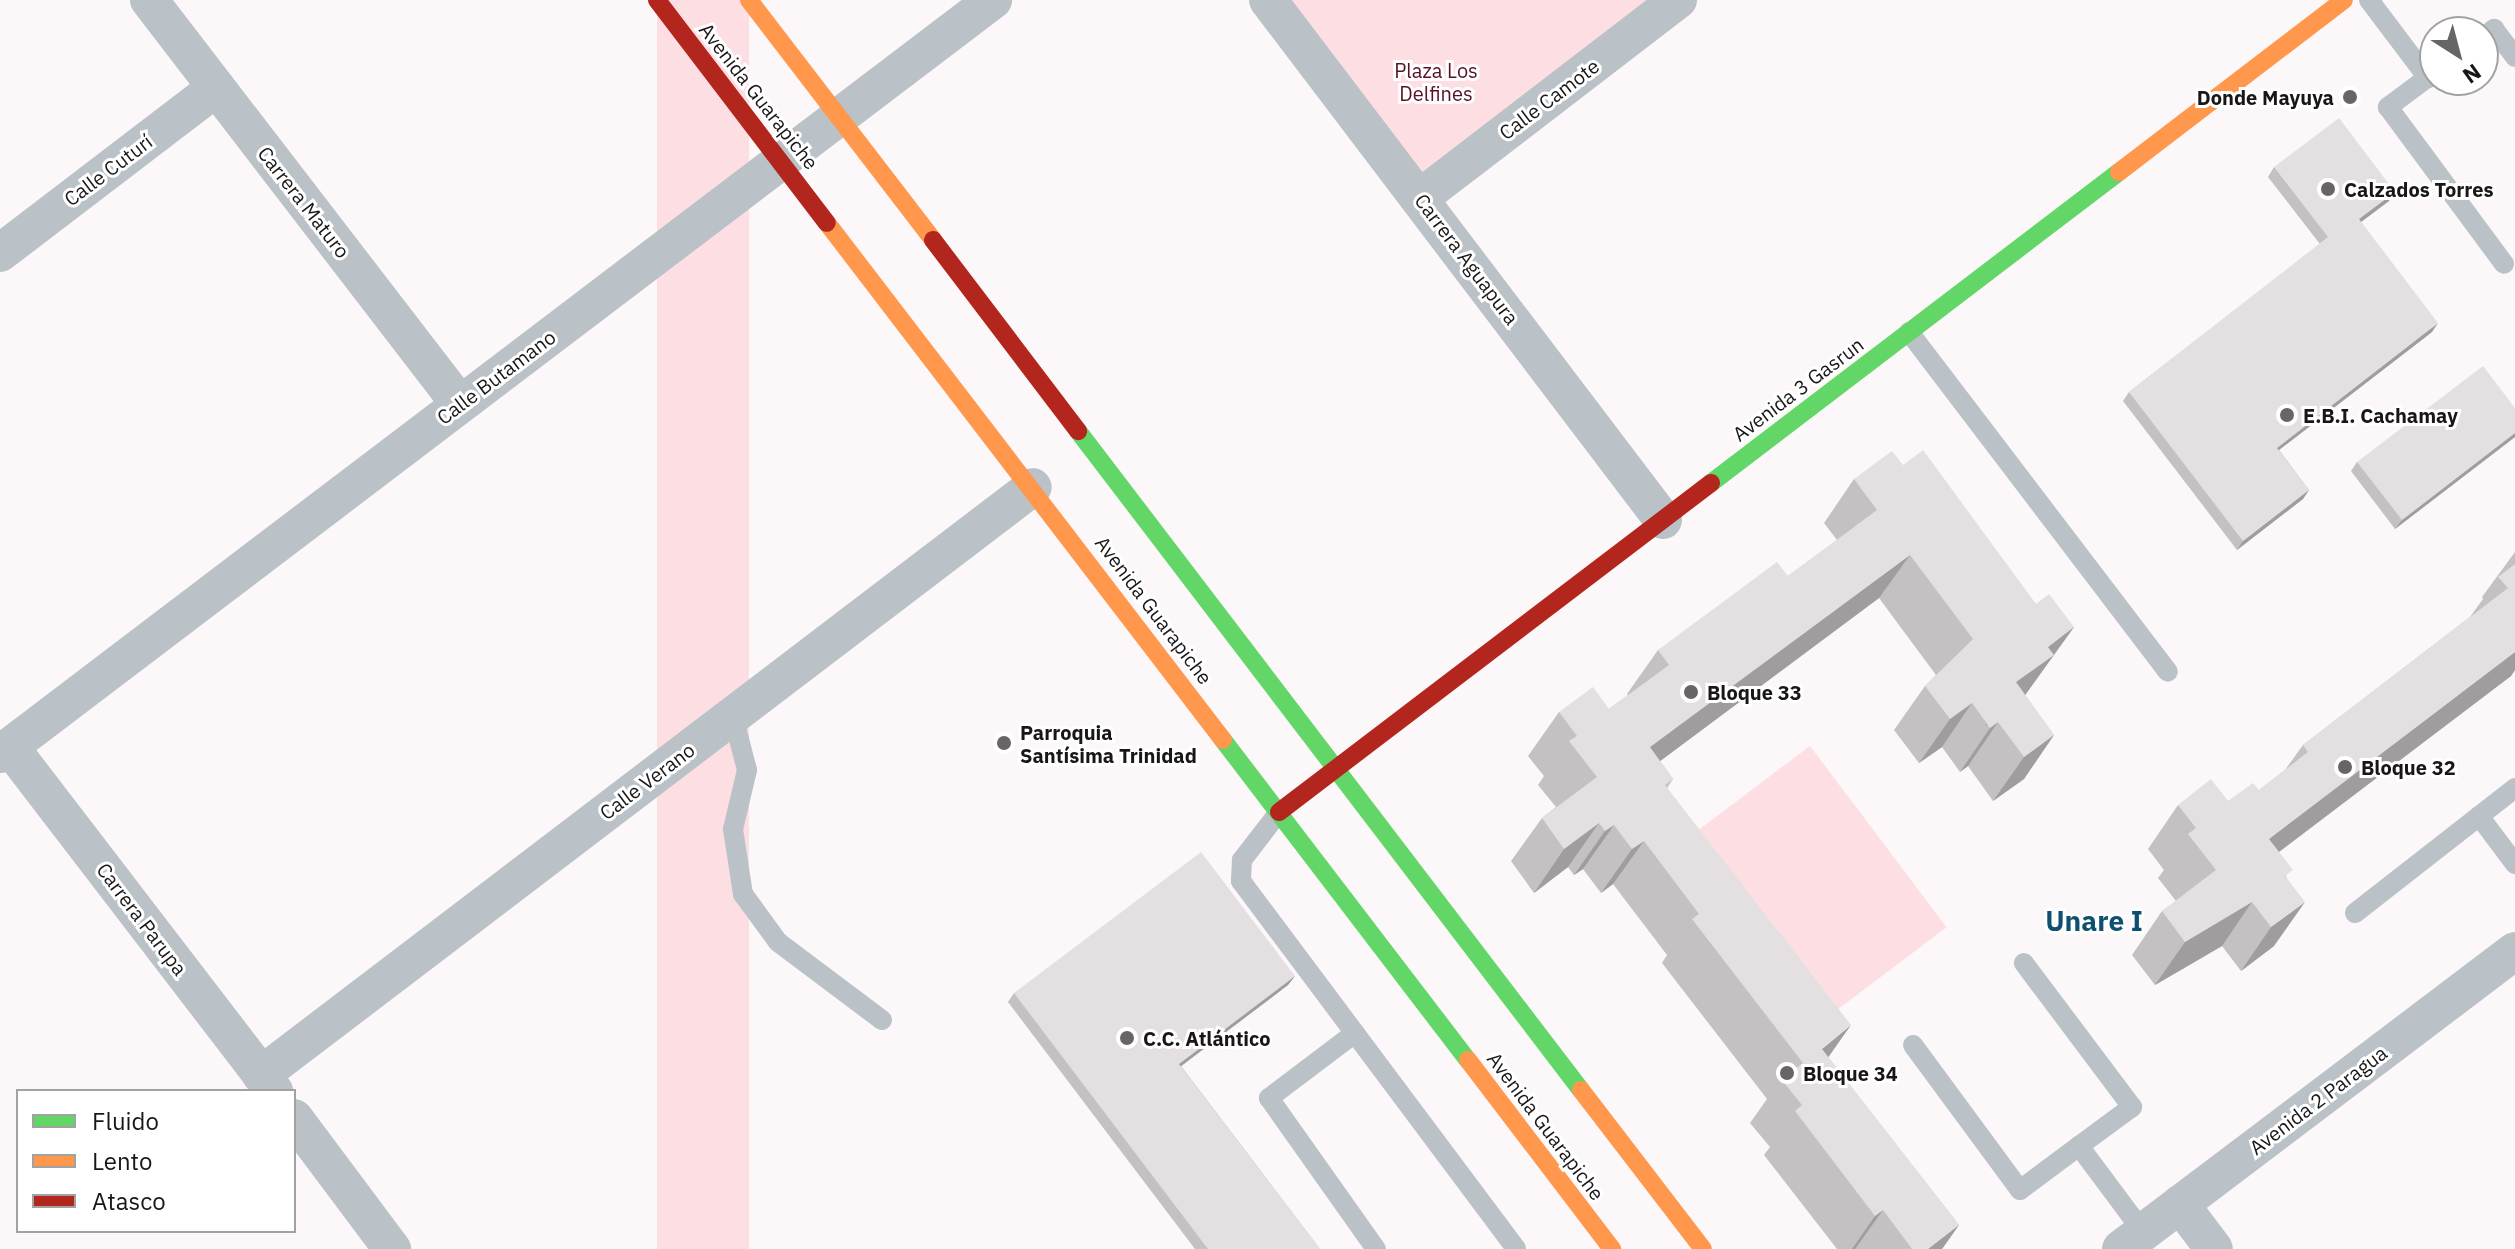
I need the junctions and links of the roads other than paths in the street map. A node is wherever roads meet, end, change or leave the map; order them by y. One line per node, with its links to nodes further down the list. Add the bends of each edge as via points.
1 (149, 0): 13 (street, Carrera Maturo)
2 (657, 0): 15 (street, Avenida Guarapiche)
3 (749, 0): 14 (street)
4 (993, 0): 14 (street, Calle Butamano)
5 (1268, 0): 16 (street, Carrera Aguapura)
6 (1678, 0): 16 (street, Calle Camote)
7 (2344, 0): 19 (street, Avenida 3 Gasrun)
8 (2369, 0): 11 (lane)
9 (2499, 36): 10 (lane)
10 (2515, 57)
11 (2419, 60)
12 (2419, 84): 18 (lane, via 2388,107)
13 (216, 88): 17 (street, Calle Cuturí); 20 (street, Carrera Maturo)
14 (840, 119): 15 (street, Calle Butamano); 26 (street)
15 (783, 162): 20 (street, Calle Butamano); 21 (street, Avenida Guarapiche)
16 (1421, 197): 22 (street, Carrera Aguapura)
17 (0, 253)
18 (2504, 264)
19 (1909, 332): 22 (street, Avenida 3 Gasrun); 23 (lane)
20 (459, 403): 25 (street, Calle Butamano)
21 (1033, 487): 24 (street, Calle Verano); 28 (street, Avenida Guarapiche)
22 (1663, 520): 26 (street, Avenida 3 Gasrun)
23 (2168, 672)
24 (733, 716): 34 (lane, via 747,770 733,829 743,894 778,942); 37 (street, Calle Verano)
25 (5, 750): 37 (street, Carrera Parupa)
26 (1338, 768): 28 (street, Avenida 3 Gasrun); 46 (street)
27 (2515, 788): 29 (lane)
28 (1279, 812): 35 (lane, via 1242,860 1241,881); 45 (street, Avenida Guarapiche)
29 (2479, 816): 30 (lane); 31 (lane)
30 (2515, 864)
31 (2355, 913)
32 (2515, 951): 40 (street, Avenida 2 Paragua)
33 (2024, 963): 39 (lane, via 2132,1107)
34 (882, 1020)
35 (1355, 1033): 43 (lane, via 1269,1098); 44 (lane)
36 (1913, 1045): 39 (lane, via 2020,1190)
37 (268, 1083)
38 (296, 1121): 42 (street)
39 (2079, 1146): 41 (lane)
40 (2180, 1204): 41 (street, Avenida 2 Paragua); 47 (street)
41 (2132, 1241)
42 (392, 1249)
43 (1376, 1249)
44 (1516, 1249)
45 (1612, 1249)
46 (1703, 1249)
47 (2214, 1249)

